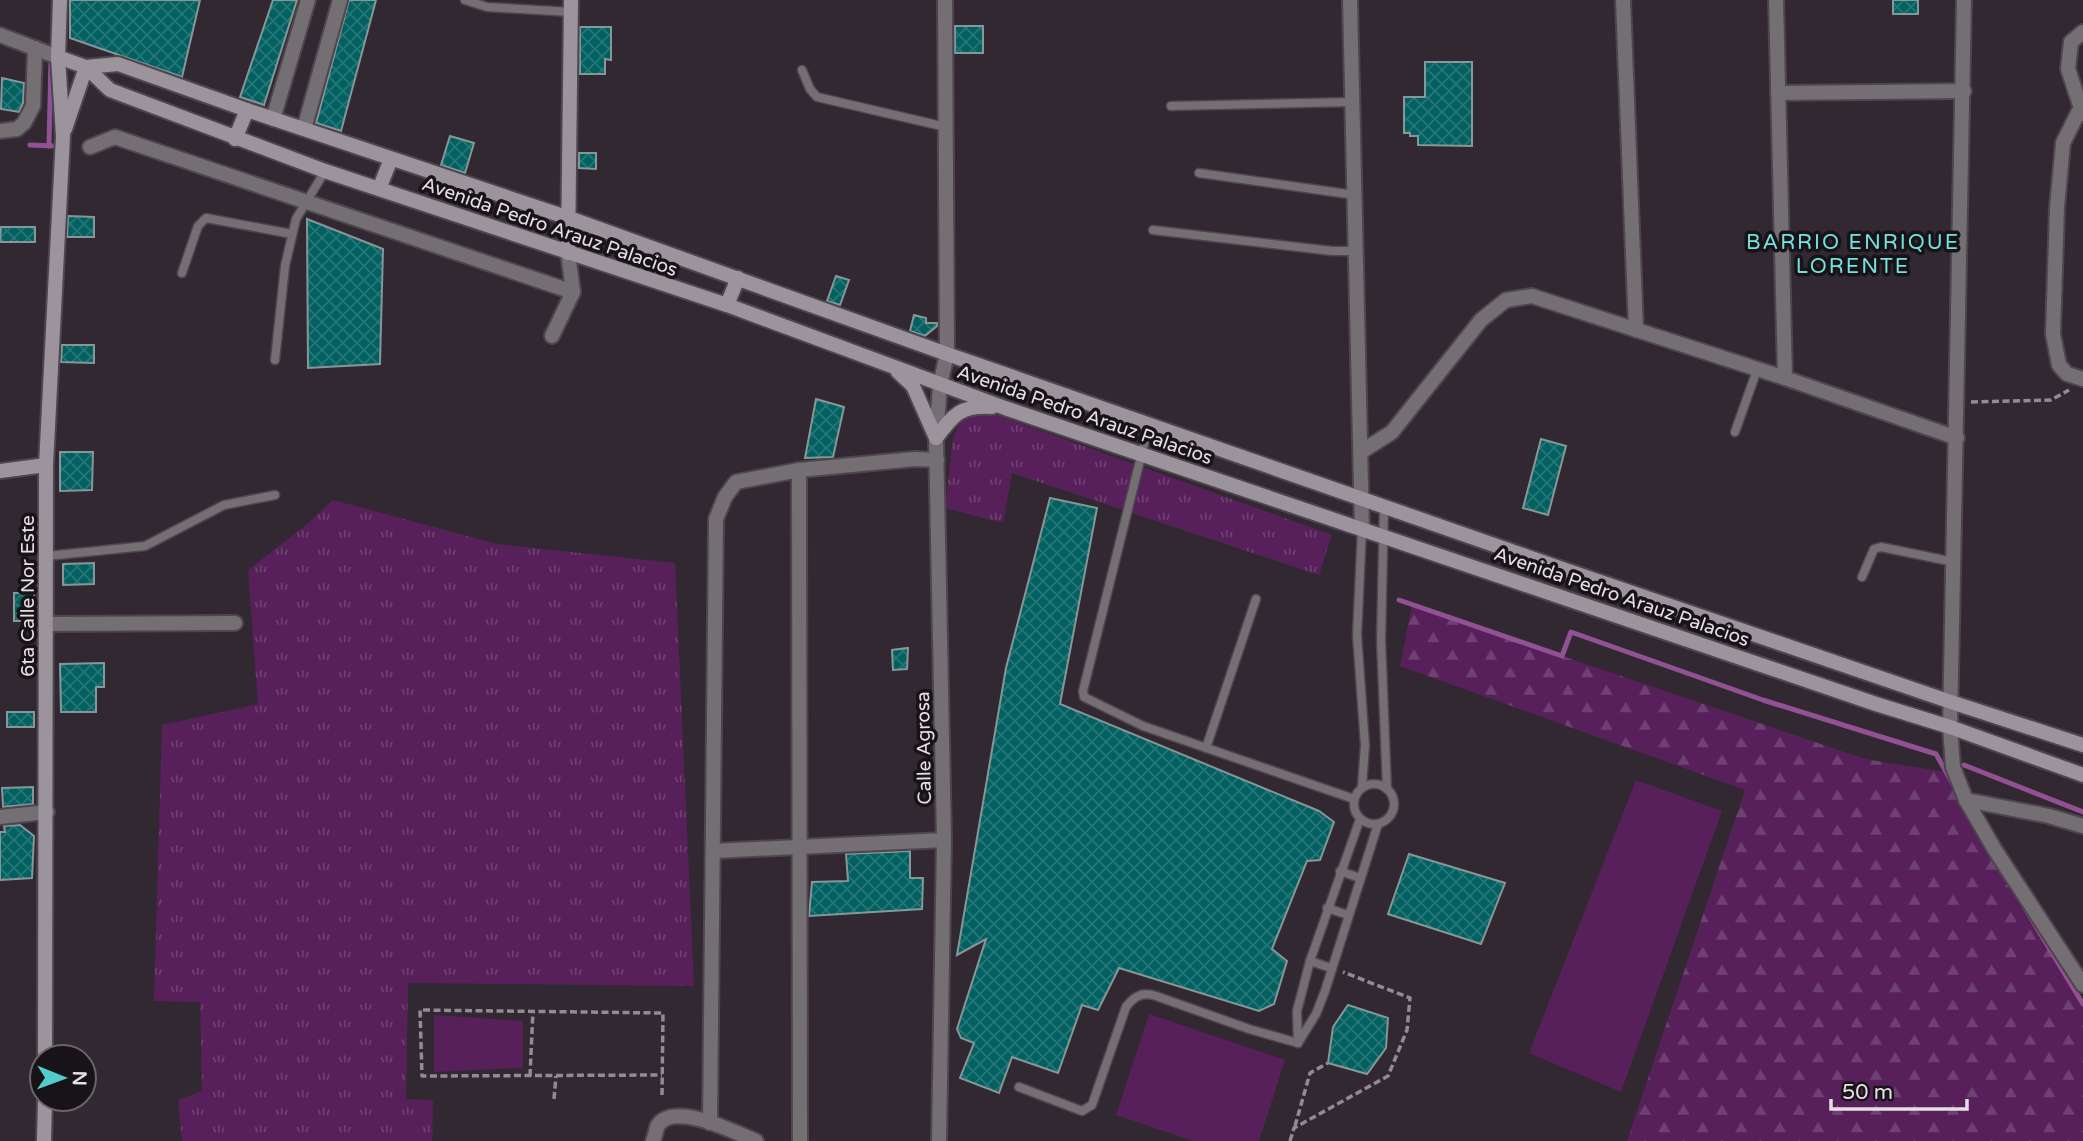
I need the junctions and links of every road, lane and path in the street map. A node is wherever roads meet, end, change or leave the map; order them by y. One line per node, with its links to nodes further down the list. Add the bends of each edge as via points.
1 (60, 0): 14 (street, 6ta Calle Nor Este)
2 (308, 0): 23 (street)
3 (340, 0): 25 (street)
4 (465, 0): 10 (lane, via 487,8)
5 (946, 0): 24 (street, Calle Agrosa)
6 (1350, 0): 19 (street)
7 (1623, 0): 45 (street)
8 (1776, 0): 18 (street)
9 (1964, 0): 17 (street)
10 (571, 6): 36 (street)
11 (2083, 32): 22 (street, via 2071,42 2068,69)
12 (0, 36): 13 (street)
13 (35, 48): 14 (street); 26 (street, via 33,106 17,129)
14 (58, 57): 15 (street, Avenida Pedro Arauz Palacios); 27 (street, 6ta Calle Nor Este)
15 (86, 67): 21 (street, Avenida Pedro Arauz Palacios, via 118,64); 27 (street, 6ta Calle Nor Este); 28 (street, Avenida Pedro Arauz Palacios, via 110,90)
16 (802, 70): 24 (lane, via 817,97)
17 (1964, 91): 18 (street); 54 (street)
18 (1778, 93): 51 (street)
19 (1351, 102): 20 (lane); 34 (street)
20 (1171, 106)
21 (247, 110): 23 (street, Avenida Pedro Arauz Palacios); 28 (street)
22 (2081, 112): 52 (street, via 2063,143 2053,334 2059,365)
23 (273, 119): 25 (street, Avenida Pedro Arauz Palacios)
24 (946, 127): 47 (street, Calle Agrosa)
25 (304, 130): 30 (street, Avenida Pedro Arauz Palacios)
26 (0, 131)
27 (63, 136): 63 (street, 6ta Calle Nor Este)
28 (235, 139): 31 (street, Avenida Pedro Arauz Palacios)
29 (90, 147): 35 (street, via 116,137)
30 (391, 159): 33 (street); 36 (street, Avenida Pedro Arauz Palacios)
31 (325, 170): 33 (street, Avenida Pedro Arauz Palacios); 35 (lane)
32 (1199, 173): 34 (lane)
33 (379, 189): 40 (street, Avenida Pedro Arauz Palacios)
34 (1355, 195): 39 (street)
35 (306, 201): 38 (lane); 43 (street)
36 (569, 218): 40 (street); 42 (street, Avenida Pedro Arauz Palacios)
37 (1153, 230): 39 (lane)
38 (292, 234): 41 (lane, via 206,218 198,226); 48 (lane)
39 (1357, 251): 60 (street)
40 (568, 253): 43 (street); 44 (street, Avenida Pedro Arauz Palacios)
41 (182, 272)
42 (738, 278): 44 (street); 47 (street, Avenida Pedro Arauz Palacios)
43 (573, 292): 46 (street)
44 (727, 305): 49 (street, Avenida Pedro Arauz Palacios)
45 (1636, 330): 50 (street); 60 (street, via 1532,296 1506,300 1481,320 1392,432)
46 (552, 336)
47 (947, 354): 53 (street, Calle Agrosa); 56 (street, Avenida Pedro Arauz Palacios)
48 (275, 360)
49 (895, 369): 53 (street, Avenida Pedro Arauz Palacios); 58 (street, via 913,386)
50 (1757, 370): 51 (street); 57 (lane)
51 (1785, 378): 59 (street)
52 (2078, 383): 54 (path, via 2051,400)
53 (940, 385): 55 (street, Avenida Pedro Arauz Palacios); 58 (street, Calle Agrosa)
54 (1958, 402): 59 (street)
55 (1004, 408): 58 (street, via 970,407 958,412); 61 (street, Avenida Pedro Arauz Palacios)
56 (1149, 424): 61 (lane); 67 (street, Avenida Pedro Arauz Palacios)
57 (1735, 432)
58 (936, 438): 62 (street, Calle Agrosa)
59 (1957, 438): 72 (street)
60 (1361, 452): 67 (street)
61 (1142, 454): 69 (street, Avenida Pedro Arauz Palacios); 84 (lane, via 1083,694 1143,726)
62 (937, 460): 64 (street); 95 (street, Calle Agrosa)
63 (46, 465): 65 (street); 71 (street, 6ta Calle Nor Este)
64 (799, 470): 96 (street); 97 (street, via 736,482 716,519)
65 (0, 471)
66 (275, 495): 71 (lane, via 224,505 145,546)
67 (1362, 497): 68 (street, Avenida Pedro Arauz Palacios); 69 (street)
68 (1384, 505): 70 (lane); 73 (street, Avenida Pedro Arauz Palacios)
69 (1362, 529): 70 (street, Avenida Pedro Arauz Palacios); 86 (lane, via 1357,635 1365,745)
70 (1383, 536): 75 (street, Avenida Pedro Arauz Palacios); 87 (lane, via 1381,640)
71 (47, 556): 78 (street, 6ta Calle Nor Este)
72 (1954, 562): 74 (lane, via 1881,547 1874,550); 81 (street)
73 (1560, 568): 75 (street); 79 (street, Avenida Pedro Arauz Palacios)
74 (1862, 577)
75 (1552, 593): 80 (street, Avenida Pedro Arauz Palacios)
76 (1256, 598): 84 (lane)
77 (234, 623): 78 (street)
78 (47, 624): 90 (street, 6ta Calle Nor Este)
79 (1758, 635): 80 (street); 81 (street, Avenida Pedro Arauz Palacios)
80 (1747, 659): 82 (street, Avenida Pedro Arauz Palacios)
81 (1951, 702): 82 (street); 83 (street, Avenida Pedro Arauz Palacios)
82 (1950, 727): 85 (street, Avenida Pedro Arauz Palacios); 89 (street, via 1953,766)
83 (2083, 746)
84 (1206, 748): 88 (lane)
85 (2083, 775)
86 (1362, 787): 87 (lane, via 1379,784); 88 (lane)
87 (1387, 789): 93 (lane, via 1393,809)
88 (1354, 799): 92 (lane)
89 (1966, 800): 94 (street); 104 (street)
90 (47, 812): 91 (street); 106 (street, 6ta Calle Nor Este)
91 (0, 817)
92 (1360, 819): 93 (lane); 98 (lane)
93 (1378, 824): 99 (lane)
94 (2083, 827)
95 (944, 840): 96 (street); 122 (street, Calle Agrosa)
96 (798, 847): 97 (street); 121 (street)
97 (714, 851): 116 (street)
98 (1340, 871): 99 (lane); 100 (lane)
99 (1360, 878): 101 (lane)
100 (1327, 908): 101 (lane); 102 (lane)
101 (1348, 915): 103 (lane)
102 (1310, 961): 103 (lane); 107 (lane, via 1297,1011)
103 (1331, 968): 107 (lane, via 1316,1014); 117 (path, via 1410,998 1407,1030 1388,1076)
104 (2083, 985)
105 (533, 1010): 109 (path, via 663,1013); 110 (path); 110 (path, via 420,1010 422,1076)
106 (45, 1043)
107 (1298, 1043): 112 (lane, via 1148,994 1139,995 1126,1007 1092,1105 1082,1111)
108 (1328, 1063): 117 (path, via 1310,1073)
109 (662, 1075): 111 (path); 113 (path)
110 (530, 1076): 111 (path)
111 (556, 1076): 114 (path)
112 (1018, 1087)
113 (662, 1095)
114 (554, 1099)
115 (45, 1113): 118 (street)
116 (710, 1123): 119 (street, via 668,1118 658,1125); 120 (street)
117 (1294, 1128): 123 (path)
118 (44, 1141)
119 (653, 1141)
120 (756, 1141)
121 (800, 1141)
122 (939, 1141)
123 (1290, 1141)

